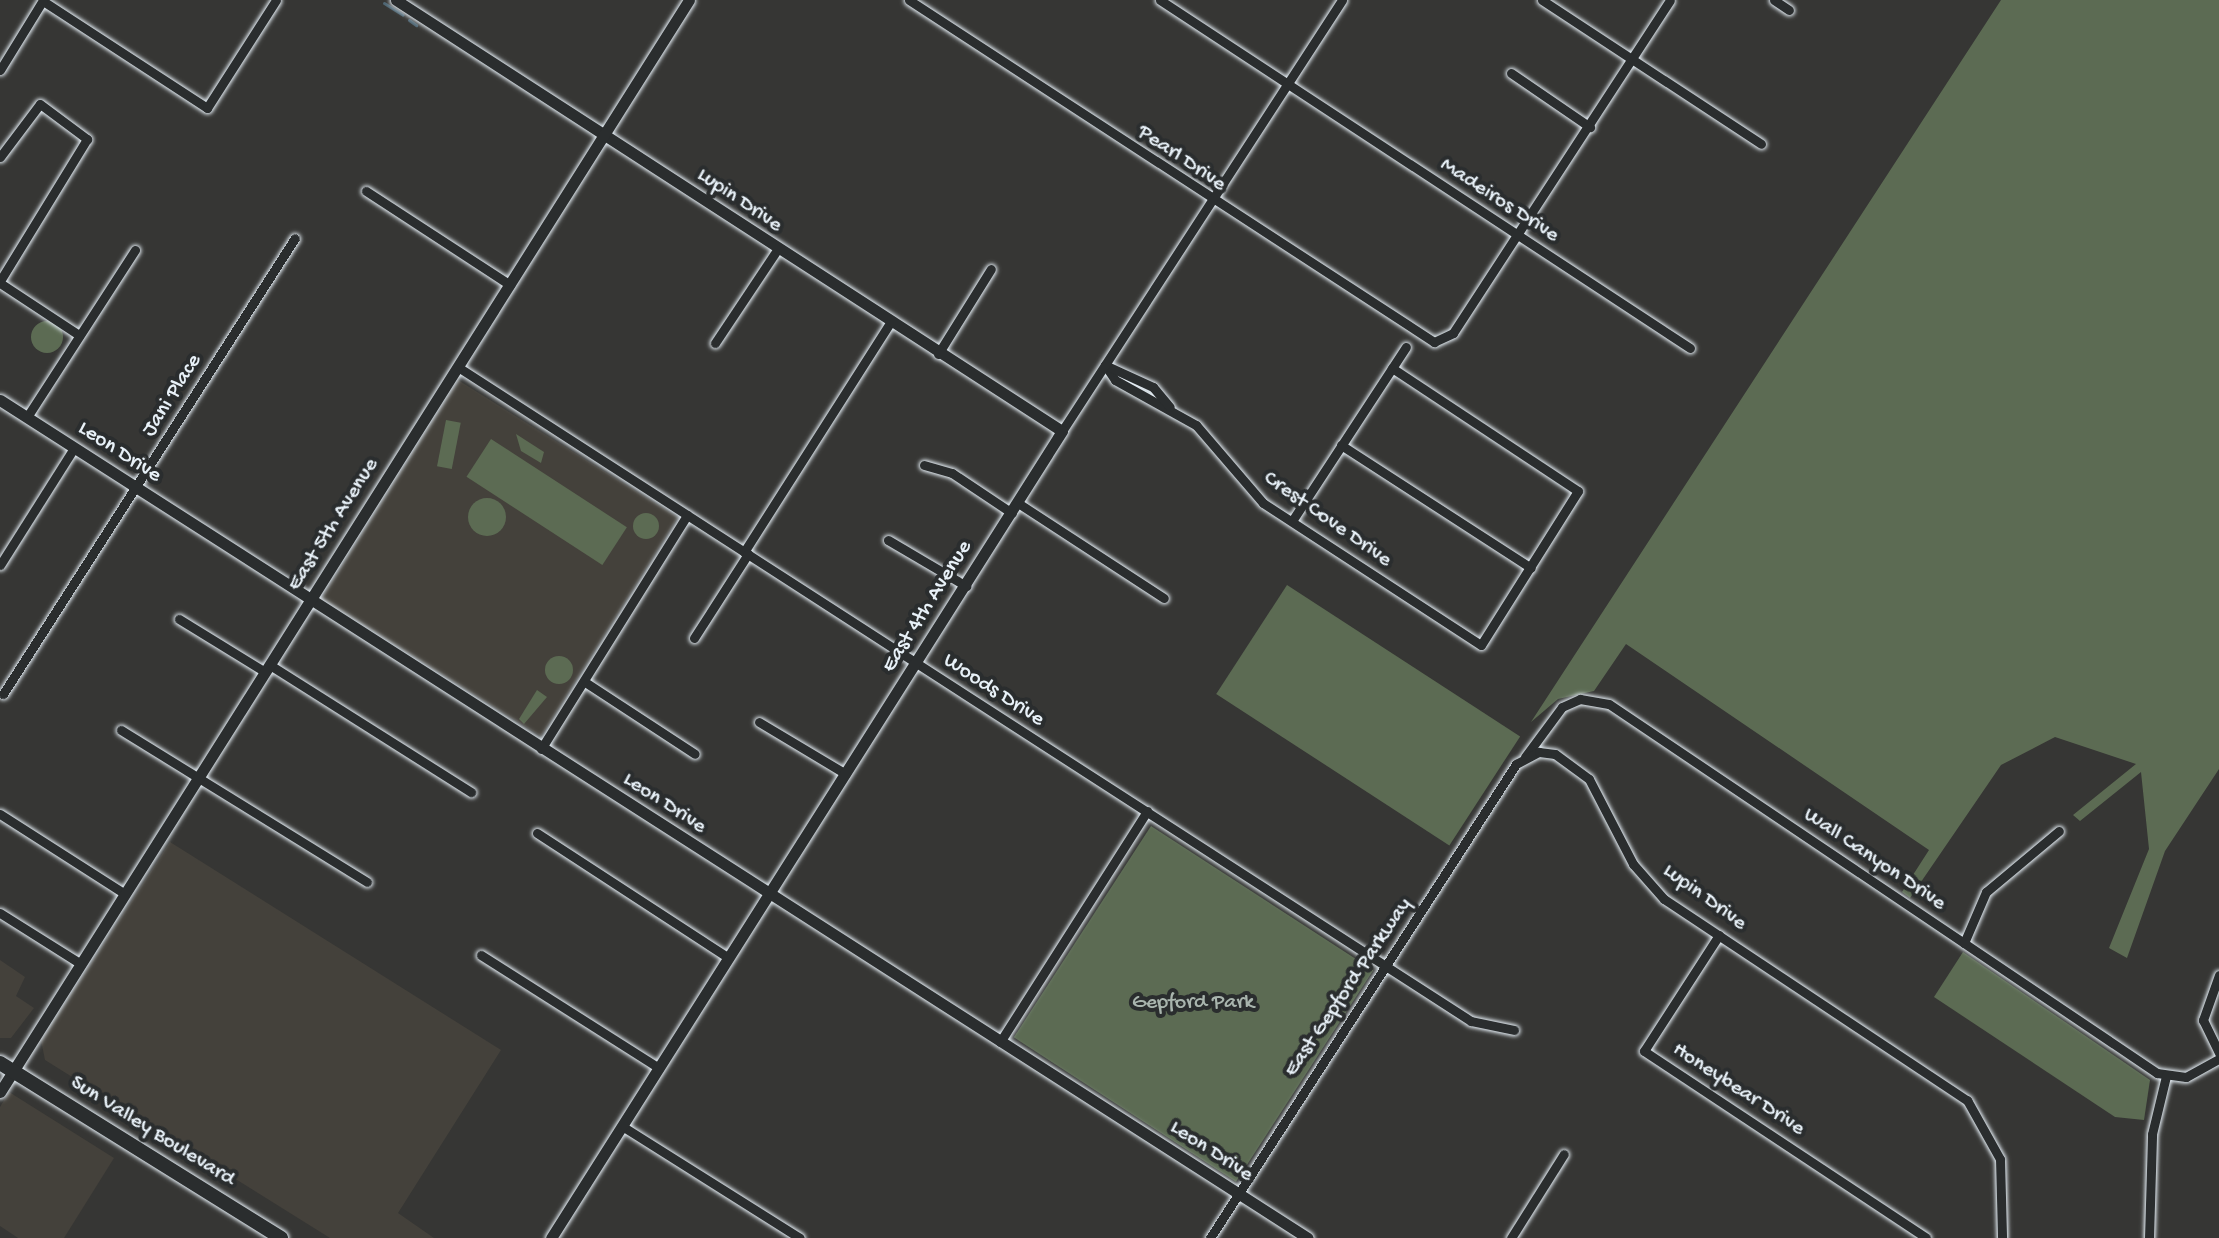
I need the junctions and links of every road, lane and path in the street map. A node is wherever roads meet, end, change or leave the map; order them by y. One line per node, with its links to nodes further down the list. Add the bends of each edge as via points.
1 (43, 0): 2 (street, via 207,108); 13 (street)
2 (276, 0)
3 (396, 0): 17 (street, Lupin Drive)
4 (689, 0): 17 (street, East 5th Avenue)
5 (909, 0): 21 (street, Pearl Drive)
6 (1160, 0): 15 (street, Madeiros Drive)
7 (1342, 0): 15 (street, East 4th Avenue)
8 (1542, 0): 12 (street)
9 (1670, 0): 12 (street)
10 (1774, 0): 11 (street)
11 (1789, 10)
12 (1632, 59): 16 (street); 18 (street)
13 (0, 70)
14 (1511, 73): 16 (street)
15 (1288, 84): 21 (street, East 4th Avenue); 22 (street, Madeiros Drive)
16 (1590, 127): 22 (street)
17 (604, 136): 25 (street, Lupin Drive); 28 (street, East 5th Avenue)
18 (1761, 144)
19 (0, 157): 27 (street, via 40,104 87,139)
20 (366, 191): 28 (street)
21 (1212, 202): 22 (street, Pearl Drive, via 1434,342 1453,333); 35 (street, East 4th Avenue)
22 (1518, 235): 33 (street, Madeiros Drive)
23 (295, 238): 45 (street, Jani Place)
24 (135, 250): 30 (street)
25 (777, 250): 29 (street, Lupin Drive); 31 (street)
26 (991, 269): 34 (street)
27 (0, 282): 30 (street)
28 (510, 285): 36 (street, East 5th Avenue)
29 (890, 323): 34 (street, Lupin Drive); 50 (street)
30 (79, 335): 40 (street)
31 (715, 343)
32 (1406, 347): 37 (street)
33 (1690, 348)
34 (938, 354): 41 (street, Lupin Drive)
35 (1105, 365): 39 (street, Crest Cove Drive, via 1145,399); 39 (street, Crest Cove Drive, via 1153,387); 41 (street, East 4th Avenue)
36 (458, 367): 47 (street, Woods Drive); 55 (street, East 5th Avenue)
37 (1392, 368): 42 (street); 52 (street, via 1578,491)
38 (0, 400): 40 (street, Leon Drive)
39 (1170, 407): 48 (street, Crest Cove Drive, via 1196,425 1255,496)
40 (27, 417): 43 (street, Leon Drive)
41 (1062, 431): 46 (street, East 4th Avenue)
42 (1341, 445): 48 (street); 52 (street)
43 (74, 448): 45 (street, Leon Drive); 51 (street)
44 (924, 465): 46 (street, via 952,473)
45 (136, 488): 55 (street, Leon Drive); 61 (street, Jani Place)
46 (1015, 508): 53 (street, East 4th Avenue); 54 (street)
47 (687, 515): 50 (street, Woods Drive); 60 (street)
48 (1292, 521): 52 (street, Crest Cove Drive, via 1481,645)
49 (888, 540): 53 (street)
50 (746, 553): 57 (street); 58 (street, Woods Drive)
51 (0, 565)
52 (1531, 568)
53 (966, 586): 58 (street, East 4th Avenue)
54 (1164, 598)
55 (310, 601): 59 (street, East 5th Avenue); 64 (street, Leon Drive)
56 (179, 619): 59 (street)
57 (694, 638)
58 (917, 663): 67 (street, East 4th Avenue); 70 (street, Woods Drive)
59 (267, 668): 68 (street, East 5th Avenue); 69 (street)
60 (585, 682): 64 (street); 65 (street)
61 (3, 694)
62 (759, 722): 67 (street)
63 (121, 730): 68 (street)
64 (541, 749): 76 (street, Leon Drive)
65 (695, 754)
66 (1522, 760): 78 (street, Lupin Drive, via 1555,754 1589,779 1642,877); 79 (street, Wall Canyon Drive, via 1562,707 1580,699 1609,704); 83 (street, East Gepford Parkway)
67 (846, 774): 76 (street, East 4th Avenue)
68 (198, 778): 74 (street); 75 (street, East 5th Avenue)
69 (471, 792)
70 (1147, 811): 83 (street, Woods Drive); 86 (street)
71 (0, 814): 75 (street)
72 (2059, 831): 79 (street, via 1986,892)
73 (537, 833): 81 (street)
74 (367, 882)
75 (125, 894): 82 (street, East 5th Avenue)
76 (769, 894): 81 (street, East 4th Avenue); 86 (street, Leon Drive)
77 (0, 913): 82 (street)
78 (1719, 935): 102 (street, Honeybear Drive, via 1644,1051); 103 (street, Lupin Drive, via 1955,1089 1989,1129 2003,1176)
79 (1964, 943): 91 (street, Wall Canyon Drive)
80 (481, 955): 90 (street)
81 (729, 958): 90 (street, East 4th Avenue)
82 (81, 964): 89 (street, East 5th Avenue)
83 (1387, 966): 85 (street, Woods Drive, via 1471,1021); 95 (street, East Gepford Parkway)
84 (2219, 975): 87 (street, via 2203,1020)
85 (1514, 1030)
86 (1000, 1042): 95 (street, Leon Drive)
87 (2219, 1053)
88 (2219, 1059): 91 (street, via 2196,1075)
89 (6, 1067): 92 (street, East 5th Avenue); 96 (main road, Sun Valley Boulevard)
90 (659, 1068): 93 (street, East 4th Avenue)
91 (2166, 1076): 104 (street, via 2152,1134)
92 (0, 1092)
93 (622, 1126): 97 (street, East 4th Avenue); 98 (street)
94 (1564, 1154): 101 (street)
95 (1238, 1193): 99 (street, East Gepford Parkway); 100 (street, Leon Drive)
96 (281, 1238)
97 (551, 1238)
98 (800, 1238)
99 (1210, 1238)
100 (1308, 1238)
101 (1511, 1238)
102 (1926, 1238)
103 (2002, 1238)
104 (2149, 1238)

